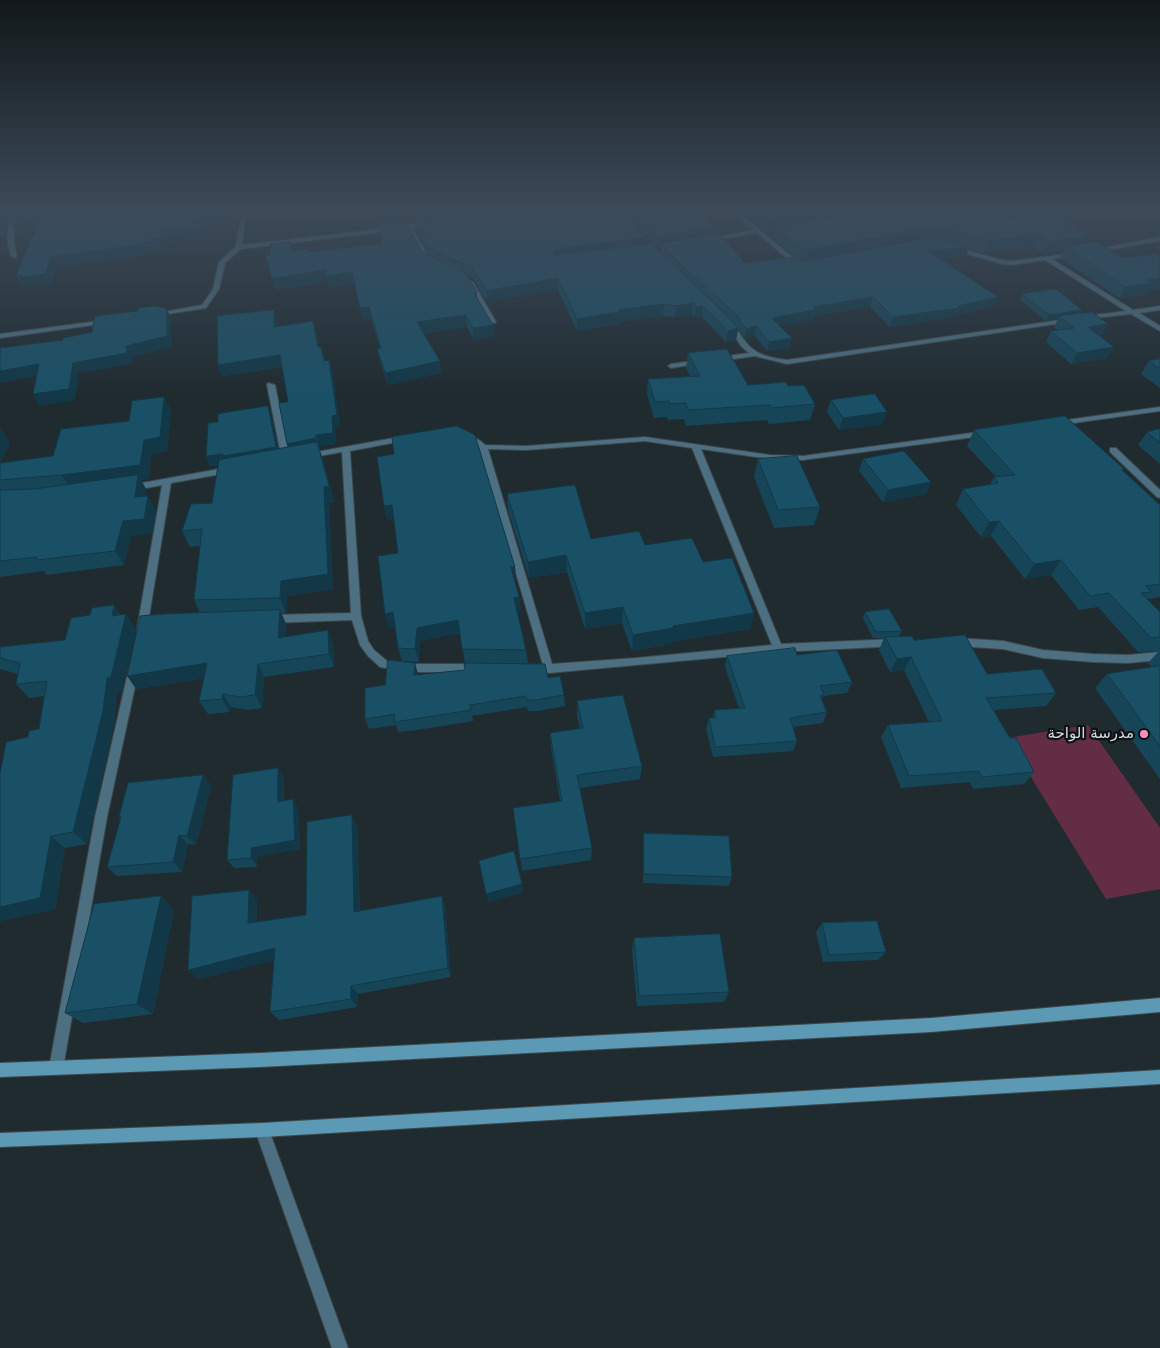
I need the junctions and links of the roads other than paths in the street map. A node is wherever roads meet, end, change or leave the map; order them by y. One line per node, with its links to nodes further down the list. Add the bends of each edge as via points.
1 (220, 271): 6 (street, via 216,289 204,307)
2 (1066, 271): 5 (street)
3 (464, 277): 11 (street, via 470,281)
4 (1160, 308): 5 (street)
5 (1131, 312): 7 (street); 12 (street)
6 (152, 316)
7 (1082, 319)
8 (1072, 320): 14 (street, via 787,362 769,360)
9 (117, 321): 13 (street)
10 (726, 321): 14 (street, via 746,347)
11 (493, 322)
12 (1160, 329)
13 (0, 336)
14 (756, 354): 15 (street)
15 (671, 366)
16 (271, 385): 26 (street)
17 (1160, 409): 18 (street)
18 (1052, 424)
19 (994, 432): 22 (street, via 803,458)
20 (414, 436): 24 (street)
21 (458, 436): 23 (street, via 477,441)
22 (696, 445): 23 (street, via 645,439 557,447); 36 (street)
23 (483, 447): 40 (street)
24 (346, 448): 26 (street); 32 (street)
25 (1113, 450): 31 (street)
26 (294, 458): 27 (street)
27 (277, 462)
28 (240, 468): 29 (street)
29 (167, 482): 30 (street); 42 (street, via 149,623 139,647 101,816)
30 (122, 489)
31 (1160, 494)
32 (356, 616): 33 (street); 38 (street, via 363,642 384,664 408,668)
33 (260, 619)
34 (948, 642): 37 (street, via 1003,645 1043,654 1092,658)
35 (903, 643): 36 (street)
36 (778, 648): 40 (street)
37 (1160, 656)
38 (483, 668)
39 (521, 668): 40 (street)
40 (549, 669)
41 (1160, 1005): 42 (main road, via 931,1025)
42 (56, 1068): 43 (main road)
43 (0, 1070)
44 (1160, 1077): 45 (main road)
45 (262, 1130): 46 (main road); 47 (street)
46 (0, 1140)
47 (340, 1348)

